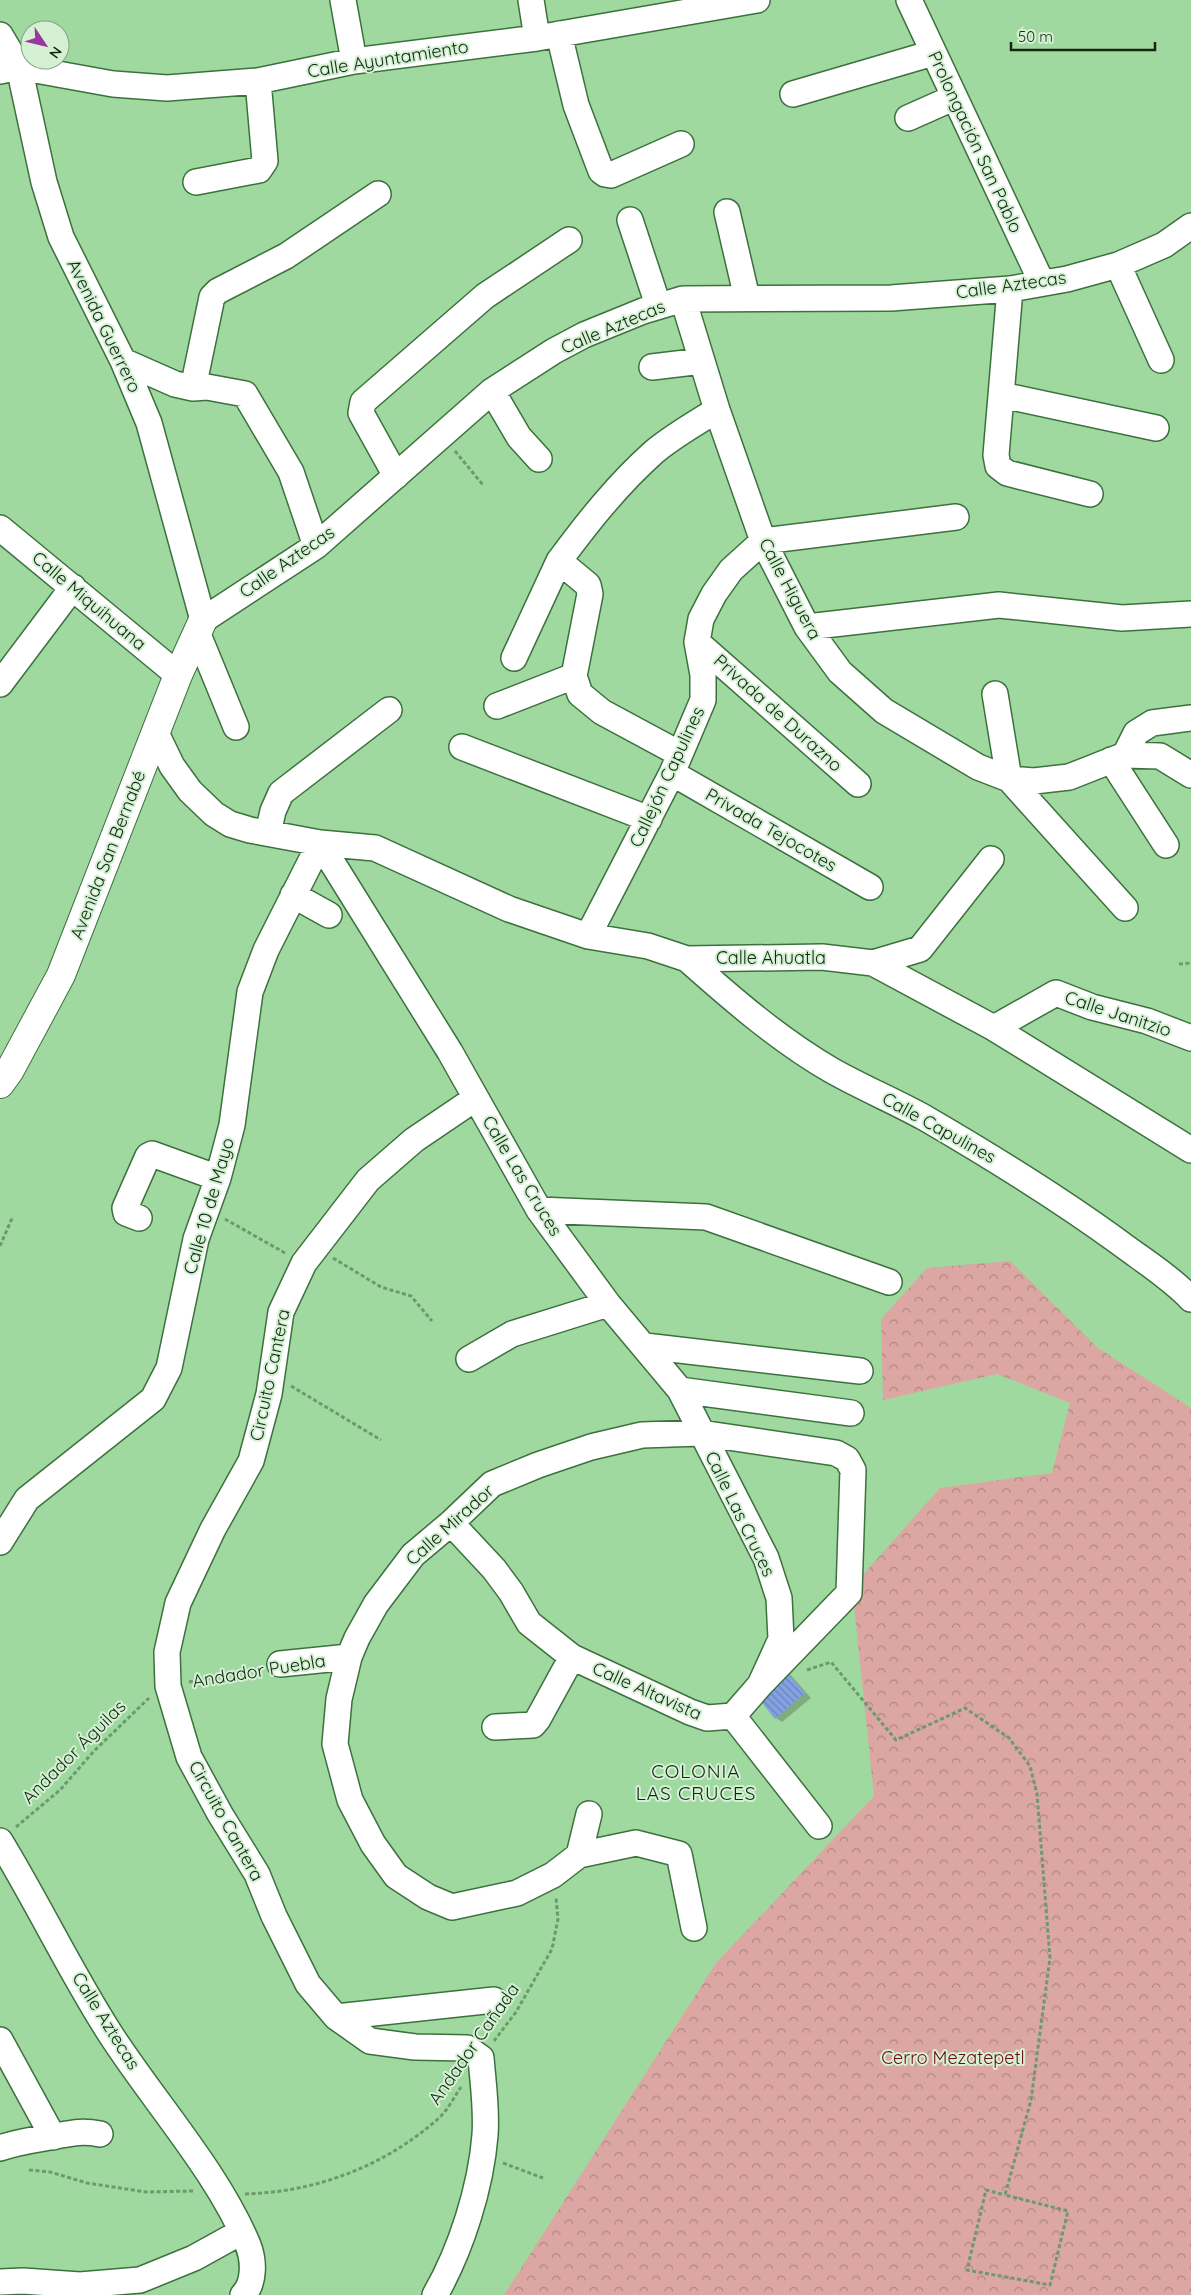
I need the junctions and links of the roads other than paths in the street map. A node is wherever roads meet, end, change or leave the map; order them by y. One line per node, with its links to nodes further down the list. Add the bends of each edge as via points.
1 (343, 0): 9 (street)
2 (531, 0): 7 (street)
3 (757, 0): 5 (street, Calle Ayuntamiento)
4 (908, 0): 8 (street, Prolongación San Pablo)
5 (668, 7): 7 (street, Calle Ayuntamiento)
6 (0, 35): 10 (street, Avenida Guerrero)
7 (548, 36): 9 (street, Calle Ayuntamiento); 15 (street, via 601,171 611,175)
8 (933, 53): 12 (street); 13 (street, Prolongación San Pablo)
9 (354, 61): 11 (street, Calle Ayuntamiento)
10 (10, 69): 11 (street, Calle Ayuntamiento, via 167,88); 29 (street, Avenida Guerrero, via 61,237)
11 (258, 81): 16 (street, via 264,166 259,170)
12 (793, 94)
13 (953, 98): 14 (street); 23 (street, Prolongación San Pablo)
14 (908, 118)
15 (681, 144)
16 (196, 182)
17 (378, 194): 32 (street, via 286,256 218,290 212,297)
18 (727, 212): 25 (street)
19 (630, 220): 27 (street)
20 (1191, 226): 22 (street, Calle Aztecas, via 1164,245)
21 (569, 240): 38 (street, via 485,296 364,402 361,413)
22 (1118, 265): 23 (street, Calle Aztecas); 28 (street)
23 (1042, 283): 24 (street, Calle Aztecas)
24 (1010, 289): 25 (street, Calle Aztecas, via 891,298); 34 (street)
25 (748, 298): 26 (street, Calle Aztecas)
26 (683, 299): 27 (street, Calle Aztecas); 30 (street, Calle Higuera)
27 (658, 305): 33 (street, Calle Aztecas, via 584,335)
28 (1162, 360)
29 (123, 361): 32 (street, via 175,384); 47 (street, Avenida Guerrero, via 149,423)
30 (702, 361): 31 (street); 35 (street, Calle Higuera)
31 (652, 367)
32 (193, 388): 43 (street, via 207,387 245,394 291,472)
33 (492, 391): 37 (street, via 519,436); 38 (street, Calle Aztecas)
34 (1002, 396): 36 (street); 39 (street, via 996,455 998,466 1007,473)
35 (717, 410): 42 (street, Calle Higuera); 44 (street, via 654,452 599,507)
36 (1156, 428)
37 (538, 459)
38 (396, 476): 43 (street, Calle Aztecas)
39 (1090, 494)
40 (956, 517): 42 (street)
41 (0, 528): 45 (street, Calle Miquihuana)
42 (763, 541): 48 (street, Calle Higuera); 49 (street, Callejón Capulines, via 731,570 714,594 701,619)
43 (316, 546): 47 (street, Calle Aztecas)
44 (559, 561): 50 (street); 52 (street, via 588,585 590,594)
45 (74, 587): 51 (street, Calle Miquihuana); 53 (street)
46 (1191, 614): 48 (street, via 1122,618 999,605)
47 (200, 626): 51 (main road, Avenida San Bernabé); 58 (street, Avenida Guerrero)
48 (807, 627): 64 (street, Calle Higuera, via 840,672 884,710 978,767)
49 (698, 642): 62 (street, Callejón Capulines, via 703,700); 65 (street, Privada de Durazno)
50 (514, 658)
51 (178, 675): 59 (main road, Avenida San Bernabé)
52 (574, 676): 55 (street); 62 (street, Privada Tejocotes, via 580,694)
53 (0, 684)
54 (995, 694): 64 (street)
55 (497, 706)
56 (389, 710): 67 (street, via 281,792 272,811)
57 (1191, 718): 61 (street, via 1152,723 1136,733)
58 (236, 727)
59 (156, 733): 67 (street, via 172,766 190,791 214,814 230,824); 80 (main road, Avenida San Bernabé, via 61,975)
60 (462, 747): 66 (street)
61 (1118, 758): 63 (street, Calle Higuera, via 1160,756); 64 (street, Calle Higuera, via 1069,777 1034,781); 69 (street)
62 (676, 763): 66 (street, Callejón Capulines); 71 (street, Privada Tejocotes)
63 (1191, 775)
64 (1009, 779): 73 (street)
65 (858, 784)
66 (649, 819): 75 (street, Callejón Capulines)
67 (268, 833): 68 (street)
68 (320, 843): 72 (street, Calle 10 de Mayo); 75 (street, Calle Ahuatla, via 375,848 509,909); 81 (street, Calle Las Cruces)
69 (1166, 845)
70 (991, 859): 77 (street, via 920,949)
71 (870, 887)
72 (293, 895): 74 (street); 83 (street, Calle 10 de Mayo, via 250,992 232,1125)
73 (1125, 908)
74 (329, 915)
75 (588, 936): 76 (street, Calle Ahuatla, via 648,946)
76 (686, 959): 77 (street, Calle Ahuatla, via 822,957); 87 (street, Calle Capulines, via 781,1037 830,1069 923,1117 1022,1176 1178,1285)
77 (873, 963): 78 (street, Calle Ahuatla)
78 (994, 1028): 79 (street, Calle Janitzio, via 1056,993 1092,1007 1148,1021); 82 (street, Calle Ahuatla)
79 (1191, 1038)
80 (0, 1084)
81 (476, 1098): 84 (street, Calle Las Cruces); 111 (street, Circuito Cantera, via 414,1140 368,1180 310,1255 281,1312 269,1394 251,1461 213,1529 178,1603 168,1652 168,1686 189,1757 257,1874 308,1984)
82 (1191, 1150)
83 (218, 1178): 85 (street, via 152,1154 148,1156 125,1208 126,1212); 95 (street, Calle 10 de Mayo, via 196,1239 169,1368 153,1399)
84 (539, 1210): 86 (street, via 706,1217); 88 (street, Calle Las Cruces)
85 (140, 1218)
86 (889, 1282)
87 (1191, 1299)
88 (608, 1304): 89 (street, Calle Las Cruces); 90 (street, via 512,1334)
89 (645, 1346): 91 (street); 92 (street, Calle Las Cruces)
90 (469, 1359)
91 (860, 1371)
92 (680, 1390): 93 (street); 94 (street, Calle Las Cruces)
93 (851, 1413)
94 (701, 1433): 97 (street, Calle Mirador, via 642,1435 591,1447 538,1465 492,1484); 102 (street, Calle Las Cruces, via 766,1558 779,1598 781,1639); 102 (street, via 836,1453 847,1459 854,1470 849,1593)
95 (26, 1499): 96 (street); 98 (street, Calle 10 de Mayo)
96 (0, 1507)
97 (451, 1523): 99 (street, Calle Mirador, via 413,1555 395,1578 376,1604); 100 (street, Calle Altavista, via 494,1569 529,1623)
98 (0, 1542)
99 (349, 1657): 101 (street, Andador Puebla); 108 (street, Calle Mirador, via 339,1699 335,1744 350,1800 373,1844 396,1876 428,1897 452,1907 517,1893 553,1875)
100 (572, 1657): 103 (street, Calle Altavista, via 690,1712 707,1718); 104 (street, Calle Altavista, via 533,1725)
101 (280, 1664)
102 (760, 1685): 103 (street, Calle Las Cruces)
103 (733, 1716): 106 (street)
104 (495, 1727)
105 (589, 1814): 108 (street)
106 (819, 1826)
107 (8, 1835): 116 (street, Calle Aztecas, via 111,2035 221,2194)
108 (579, 1856): 109 (street, Calle Mirador, via 636,1843 679,1854)
109 (694, 1928)
110 (494, 2000): 111 (street)
111 (336, 2017): 119 (street, Circuito Cantera, via 370,2041 415,2047 467,2048 481,2058 485,2134 482,2156 460,2240)
112 (0, 2040): 114 (street)
113 (100, 2134): 114 (street, via 83,2131)
114 (52, 2137): 115 (street, via 21,2141)
115 (0, 2148)
116 (241, 2232): 117 (street, via 194,2258 140,2280 80,2285); 118 (street, via 249,2247 253,2270 248,2290)
117 (0, 2282)
118 (243, 2295)
119 (435, 2295)

